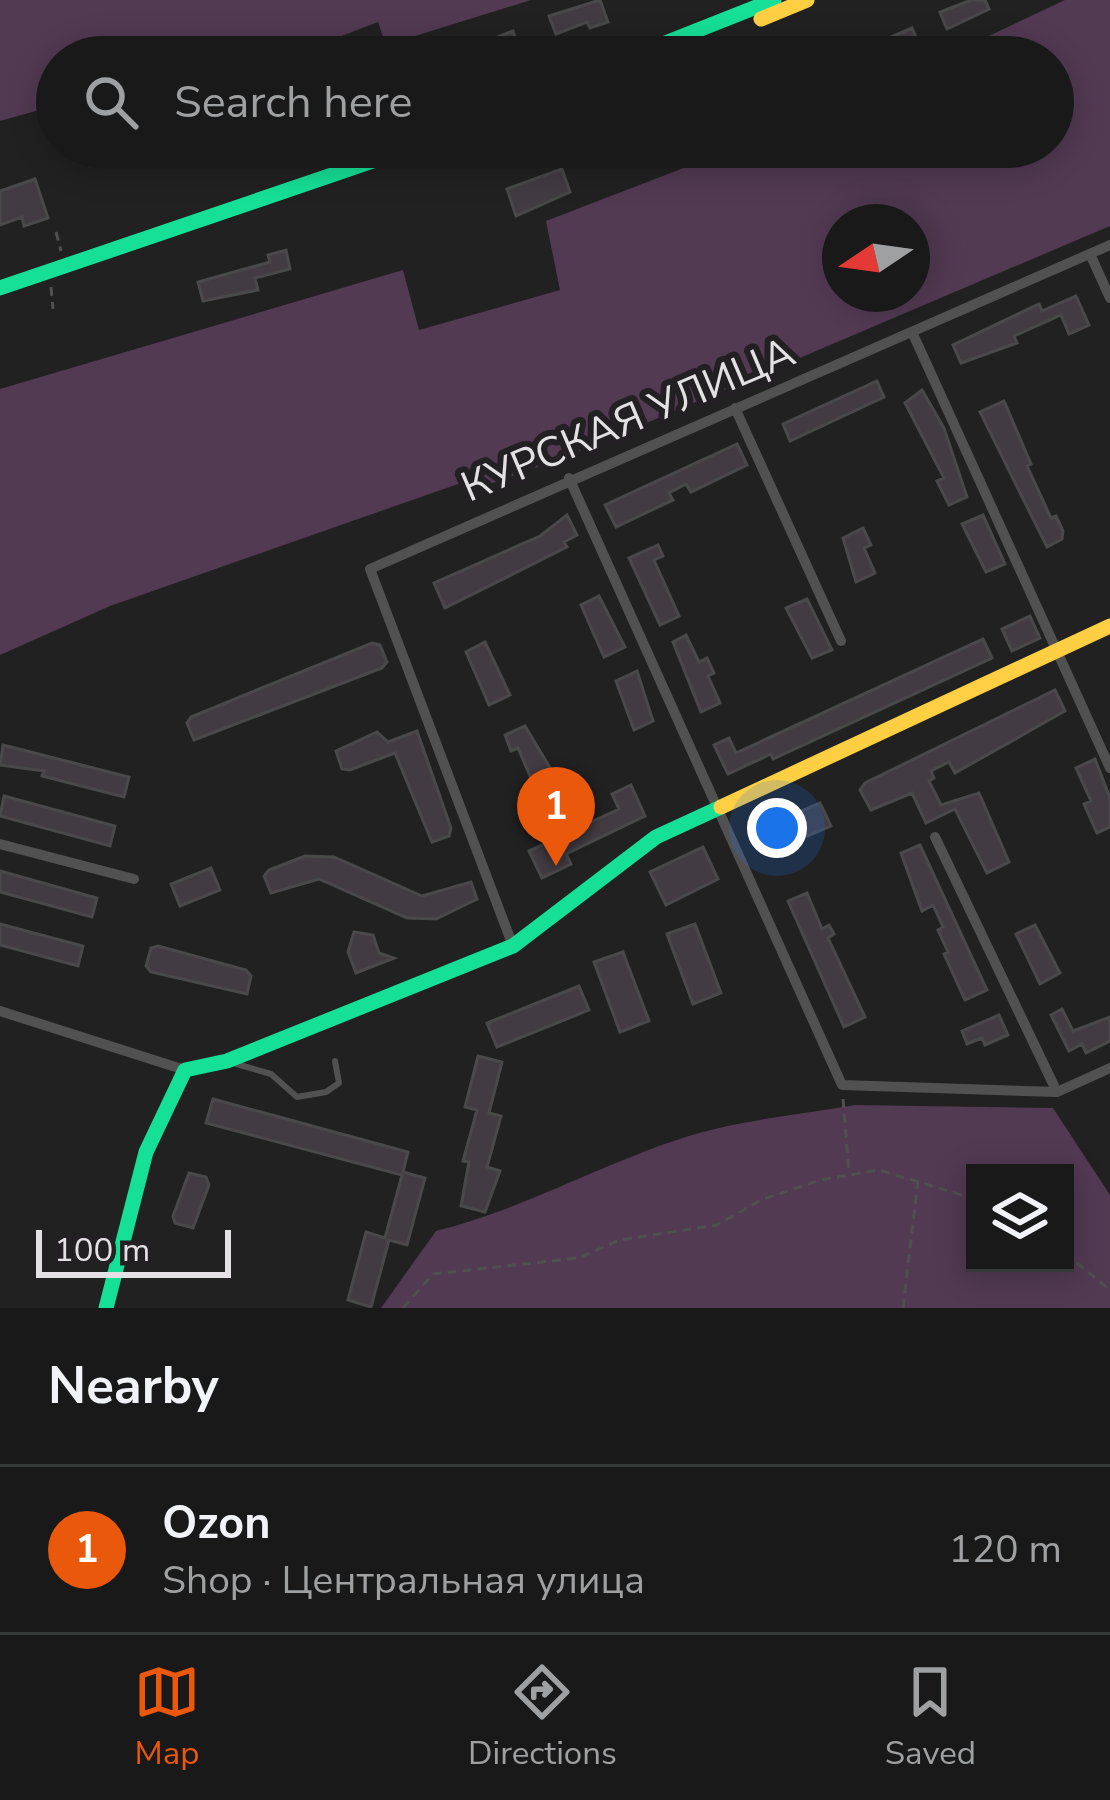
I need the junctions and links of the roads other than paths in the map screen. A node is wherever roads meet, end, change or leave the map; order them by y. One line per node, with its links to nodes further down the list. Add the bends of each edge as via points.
1 (774, 0): 3 (main road)
2 (807, 0): 4 (main road)
3 (683, 36)
4 (718, 36)
5 (313, 168): 9 (main road)
6 (352, 168): 10 (main road)
7 (1110, 245): 8 (street, КУРСКАЯ УЛИЦА)
8 (1090, 254): 11 (street); 12 (street, КУРСКАЯ УЛИЦА)
9 (0, 275)
10 (0, 288)
11 (1110, 298)
12 (913, 334): 13 (street, КУРСКАЯ УЛИЦА); 17 (street)
13 (735, 409): 14 (street, КУРСКАЯ УЛИЦА); 16 (street)
14 (568, 478): 19 (street); 23 (street, КУРСКАЯ УЛИЦА, via 370,568)
15 (1110, 626): 17 (main road)
16 (841, 641)
17 (1057, 651): 18 (street); 19 (main road)
18 (1110, 768)
19 (717, 808): 23 (main road, via 633,852); 29 (street, via 842,1085)
20 (934, 837): 29 (street)
21 (0, 844): 22 (street)
22 (134, 879)
23 (513, 946): 25 (main road)
24 (0, 1011): 28 (street)
25 (227, 1061): 26 (lane, via 271,1074 296,1096 339,1082); 28 (main road)
26 (335, 1061)
27 (1110, 1069): 29 (street)
28 (185, 1070): 30 (main road, via 156,1132)
29 (1058, 1092)
30 (106, 1308)

